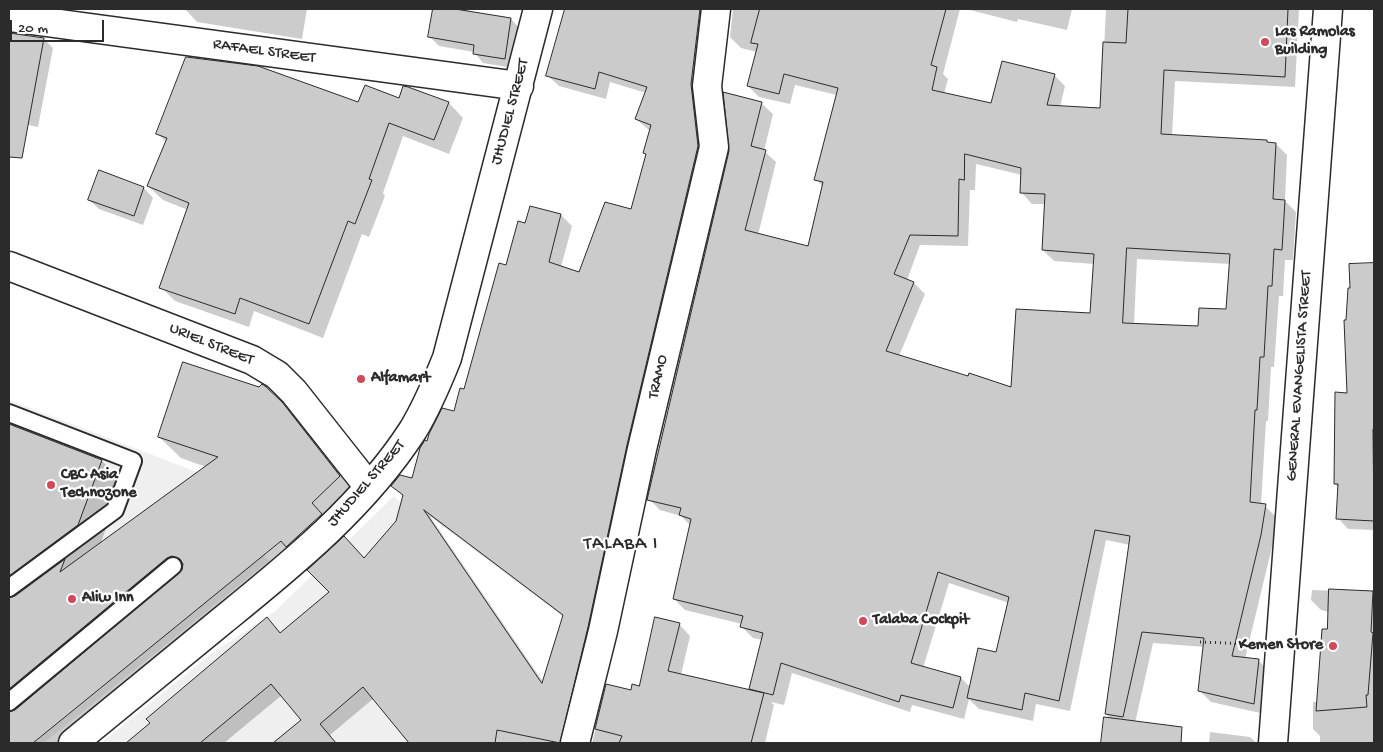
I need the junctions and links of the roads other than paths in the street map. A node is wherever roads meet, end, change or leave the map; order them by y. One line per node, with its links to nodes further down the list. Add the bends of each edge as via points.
1 (538, 9): 5 (street, JHUDIEL STREET)
2 (716, 9): 13 (street, TRAMO, via 707,86 714,147 642,449 603,631)
3 (1328, 9): 14 (street, GENERAL EVANGELISTA STREET)
4 (9, 17): 5 (street, RAFAEL STREET)
5 (519, 86): 8 (street, JHUDIEL STREET, via 447,358 433,394 413,429)
6 (9, 266): 8 (street, URIEL STREET, via 252,360 277,375)
7 (9, 413): 10 (lane, via 133,460 116,510)
8 (369, 487): 12 (street, JHUDIEL STREET, via 323,535 271,580)
9 (173, 566): 11 (lane)
10 (9, 588)
11 (9, 702)
12 (73, 743)
13 (574, 743)
14 (1273, 743)

